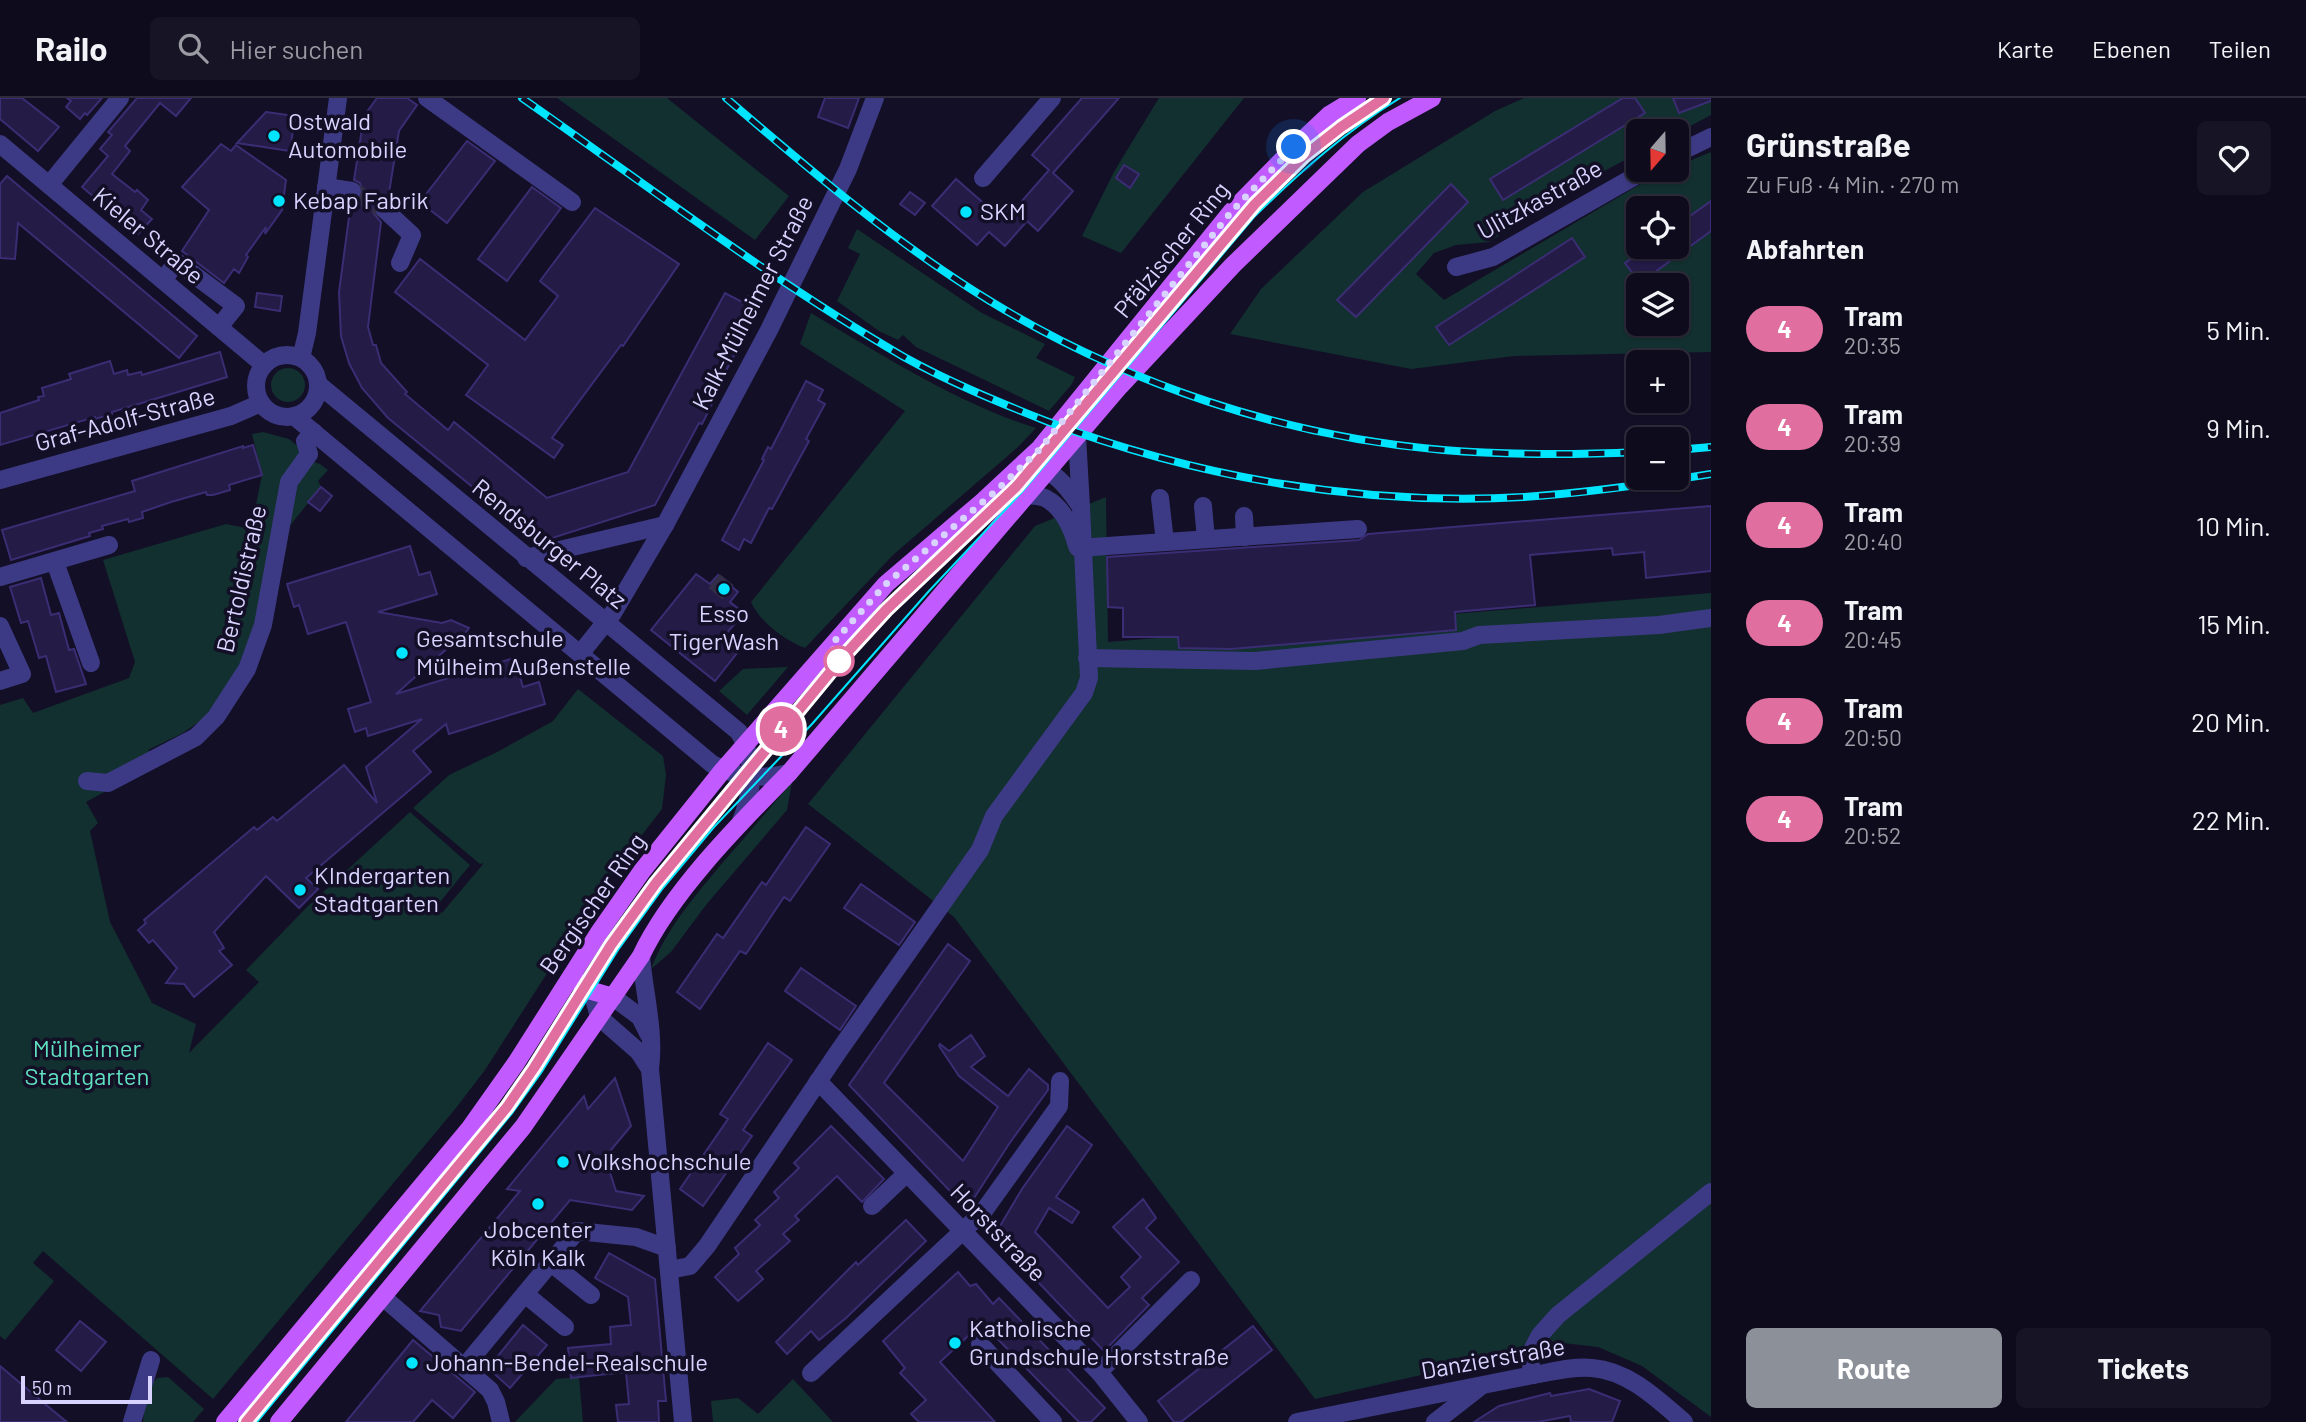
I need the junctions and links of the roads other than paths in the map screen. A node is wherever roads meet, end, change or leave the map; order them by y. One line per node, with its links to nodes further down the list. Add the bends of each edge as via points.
1 (120, 98): 13 (street)
2 (338, 98): 14 (street)
3 (427, 98): 16 (street)
4 (874, 98): 37 (street, Kalk-Mülheimer Straße, via 848,169 786,298)
5 (1052, 98): 11 (street)
6 (1357, 98): 29 (main road, Pfälzischer Ring, via 1329,115 1232,211)
7 (1432, 98): 28 (main road, Pfälzischer Ring, via 1358,144 1299,200 1233,265)
8 (1711, 137): 9 (street)
9 (1689, 148)
10 (2, 151): 13 (street, Kieler Straße)
11 (983, 178)
12 (1626, 181): 19 (street, Ulitzkastraße, via 1493,257)
13 (49, 185): 20 (street, Kieler Straße)
14 (326, 187): 15 (street); 22 (street)
15 (352, 191)
16 (572, 202)
17 (385, 210): 18 (street, via 412,235)
18 (400, 263)
19 (1456, 267)
20 (163, 280): 21 (street, Kieler Straße); 21 (street, via 177,262 236,306)
21 (219, 327): 23 (street, Kieler Straße)
22 (302, 358): 23 (street, via 286,355); 24 (street)
23 (264, 365): 25 (street, via 256,386)
24 (318, 384): 26 (street, via 312,405); 44 (street, Rendsburger Platz)
25 (261, 403): 26 (street, via 279,416); 31 (street, Graf-Adolf-Straße, via 231,416)
26 (294, 416): 27 (street)
27 (314, 432): 50 (street); 58 (street, Bertoldistraße, via 306,441 309,454 289,482 263,625 247,669 216,717 196,737 108,783)
28 (1077, 436): 32 (main road, Pfälzischer Ring); 35 (street)
29 (1040, 449): 30 (main road, Bergischer Ring)
30 (1025, 465): 32 (street, via 1035,465); 54 (main road, Bergischer Ring, via 886,584)
31 (0, 480)
32 (1038, 483): 35 (street, via 1066,487); 43 (street, via 1072,528); 56 (main road)
33 (1160, 498): 41 (street)
34 (1203, 506): 40 (street)
35 (1081, 507): 43 (street)
36 (1244, 516): 39 (street)
37 (665, 525): 44 (street); 48 (street, Kalk-Mülheimer Straße)
38 (1358, 529): 39 (street, via 1285,528)
39 (1245, 537): 40 (street)
40 (1206, 539): 41 (street)
41 (1165, 542): 43 (street)
42 (110, 545): 45 (street)
43 (1081, 553): 51 (street)
44 (526, 558): 48 (street, Rendsburger Platz)
45 (55, 562): 46 (street); 52 (street)
46 (0, 577)
47 (1711, 618): 51 (street, via 1479,635 1255,661)
48 (606, 622): 50 (street, Kalk-Mülheimer Straße); 54 (street, Rendsburger Platz, via 739,732)
49 (0, 626): 53 (street, via 22,674)
50 (580, 653): 55 (street)
51 (1087, 658): 67 (street, via 1089,678 1084,693 994,816 980,850)
52 (91, 663)
53 (0, 681)
54 (746, 744): 55 (main road, Bergischer Ring); 57 (street)
55 (723, 770): 57 (street); 61 (main road, Bergischer Ring, via 642,871)
56 (789, 773): 57 (street); 59 (main road)
57 (751, 776): 59 (street, via 750,799)
58 (88, 782)
59 (740, 824): 60 (main road, via 687,886)
60 (641, 956): 63 (main road); 65 (street)
61 (571, 977): 62 (main road); 92 (main road, Bergischer Ring, via 470,1128)
62 (592, 991): 63 (main road); 64 (street)
63 (613, 997): 64 (main road); 65 (street, via 640,1017)
64 (600, 1017): 66 (street, via 639,1052); 79 (main road, via 523,1127)
65 (651, 1038): 66 (street)
66 (650, 1069): 73 (street)
67 (818, 1081): 69 (street, Horststraße); 75 (street, via 707,1246 690,1266)
68 (1060, 1081): 72 (street, via 1059,1106 984,1212)
69 (906, 1174): 71 (street); 72 (street, Horststraße)
70 (1711, 1192): 86 (street, via 1558,1315 1529,1356)
71 (872, 1206)
72 (962, 1232): 84 (street, Horststraße); 85 (street)
73 (667, 1248): 74 (street, via 636,1237 577,1231); 75 (street)
74 (551, 1263): 77 (street); 78 (street)
75 (669, 1270): 95 (street)
76 (1191, 1280): 84 (street)
77 (525, 1294): 80 (street); 83 (street)
78 (591, 1295)
79 (384, 1298): 83 (street); 93 (main road)
80 (565, 1327)
81 (980, 1344): 96 (street)
82 (151, 1360): 91 (street)
83 (465, 1366): 94 (street, via 490,1390)
84 (1099, 1372): 97 (street, Horststraße)
85 (811, 1373)
86 (1533, 1375): 87 (street, Danzierstraße); 88 (street, Danzierstraße, via 1571,1368 1612,1372 1633,1381)
87 (1482, 1385): 89 (street, Danzierstraße); 98 (street)
88 (1661, 1403): 99 (street); 100 (street, Danzierstraße); 101 (street)
89 (1384, 1413): 90 (street, Danzierstraße)
90 (1304, 1421)
91 (132, 1422)
92 (225, 1422)
93 (279, 1422)
94 (501, 1422)
95 (682, 1422)
96 (1053, 1422)
97 (1139, 1422)
98 (1435, 1422)
99 (1676, 1422)
100 (1684, 1422)
101 (1698, 1422)

